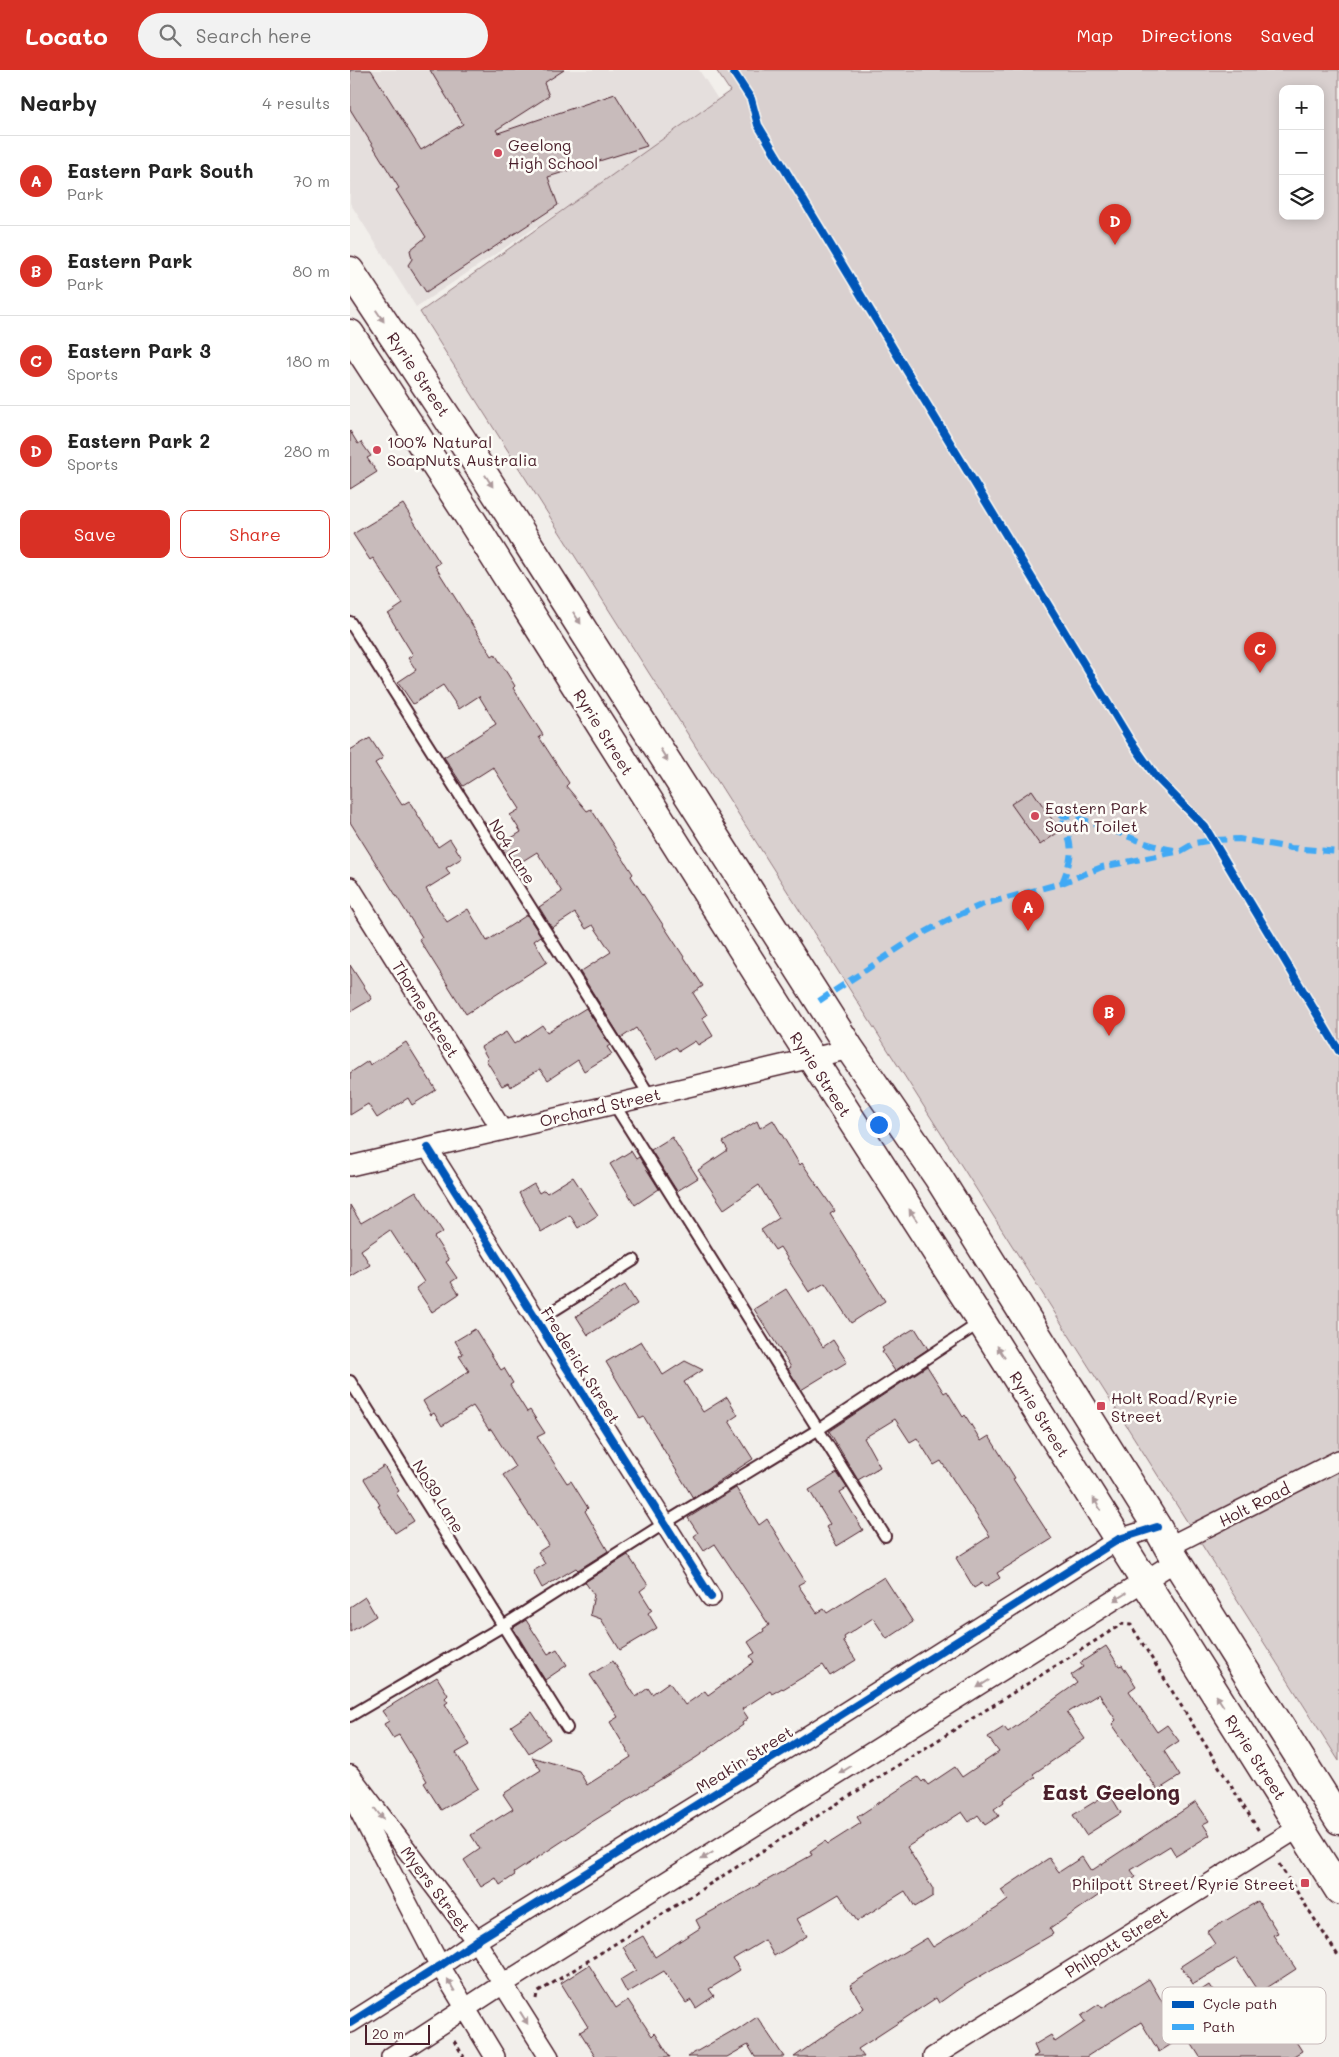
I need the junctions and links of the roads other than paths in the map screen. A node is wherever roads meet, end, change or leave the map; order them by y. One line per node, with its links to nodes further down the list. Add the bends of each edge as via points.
1 (351, 275): 5 (main road, Ryrie Street, one-way to 5, via 479,465)
2 (350, 334): 6 (main road, Ryrie Street)
3 (350, 622): 7 (lane, No4 Lane)
4 (350, 887): 9 (street, Thorne Street)
5 (850, 1049): 6 (street, Orchard Street); 21 (main road, Ryrie Street, via 938,1177)
6 (812, 1059): 7 (street, Orchard Street); 14 (main road, Ryrie Street, one-way to 6)
7 (650, 1096): 8 (street, Orchard Street)
8 (614, 1104): 9 (street, Orchard Street); 16 (lane)
9 (502, 1130): 10 (street, Orchard Street)
10 (428, 1148): 11 (street, Orchard Street); 13 (street, Frederick Street)
11 (350, 1166)
12 (634, 1260): 13 (lane)
13 (537, 1321): 18 (street, Frederick Street)
14 (981, 1321): 16 (lane); 20 (main road, Ryrie Street, one-way to 14)
15 (350, 1381): 24 (lane, No39 Lane)
16 (819, 1429): 18 (lane); 19 (lane)
17 (1339, 1460): 21 (street, Holt Road)
18 (665, 1523): 23 (street, Frederick Street); 24 (lane)
19 (885, 1536)
20 (1119, 1539): 21 (street, Meakin Street); 22 (main road, Ryrie Street); 32 (street, Meakin Street)
21 (1167, 1545): 22 (street); 29 (main road, Ryrie Street)
22 (1144, 1582): 30 (main road, Ryrie Street, one-way to 22); 34 (street, one-way to 34)
23 (711, 1596)
24 (503, 1626): 25 (lane); 26 (lane, No39 Lane)
25 (350, 1716)
26 (567, 1728)
27 (350, 1775): 32 (street, Myers Street, one-way to 32)
28 (350, 1793): 33 (street, Myers Street)
29 (1339, 1820)
30 (1300, 1827): 31 (main road, Ryrie Street); 40 (street, Philpott Street)
31 (1339, 1890)
32 (476, 1941): 33 (street, Meakin Street); 34 (street, Myers Street)
33 (440, 1966): 35 (street, Myers Street, one-way to 33); 36 (street, Meakin Street)
34 (503, 1984): 35 (street); 39 (street, Myers Street, one-way to 39)
35 (465, 2009): 37 (street); 38 (street, Myers Street)
36 (350, 2023)
37 (391, 2057)
38 (495, 2057)
39 (548, 2057)
40 (933, 2057)

